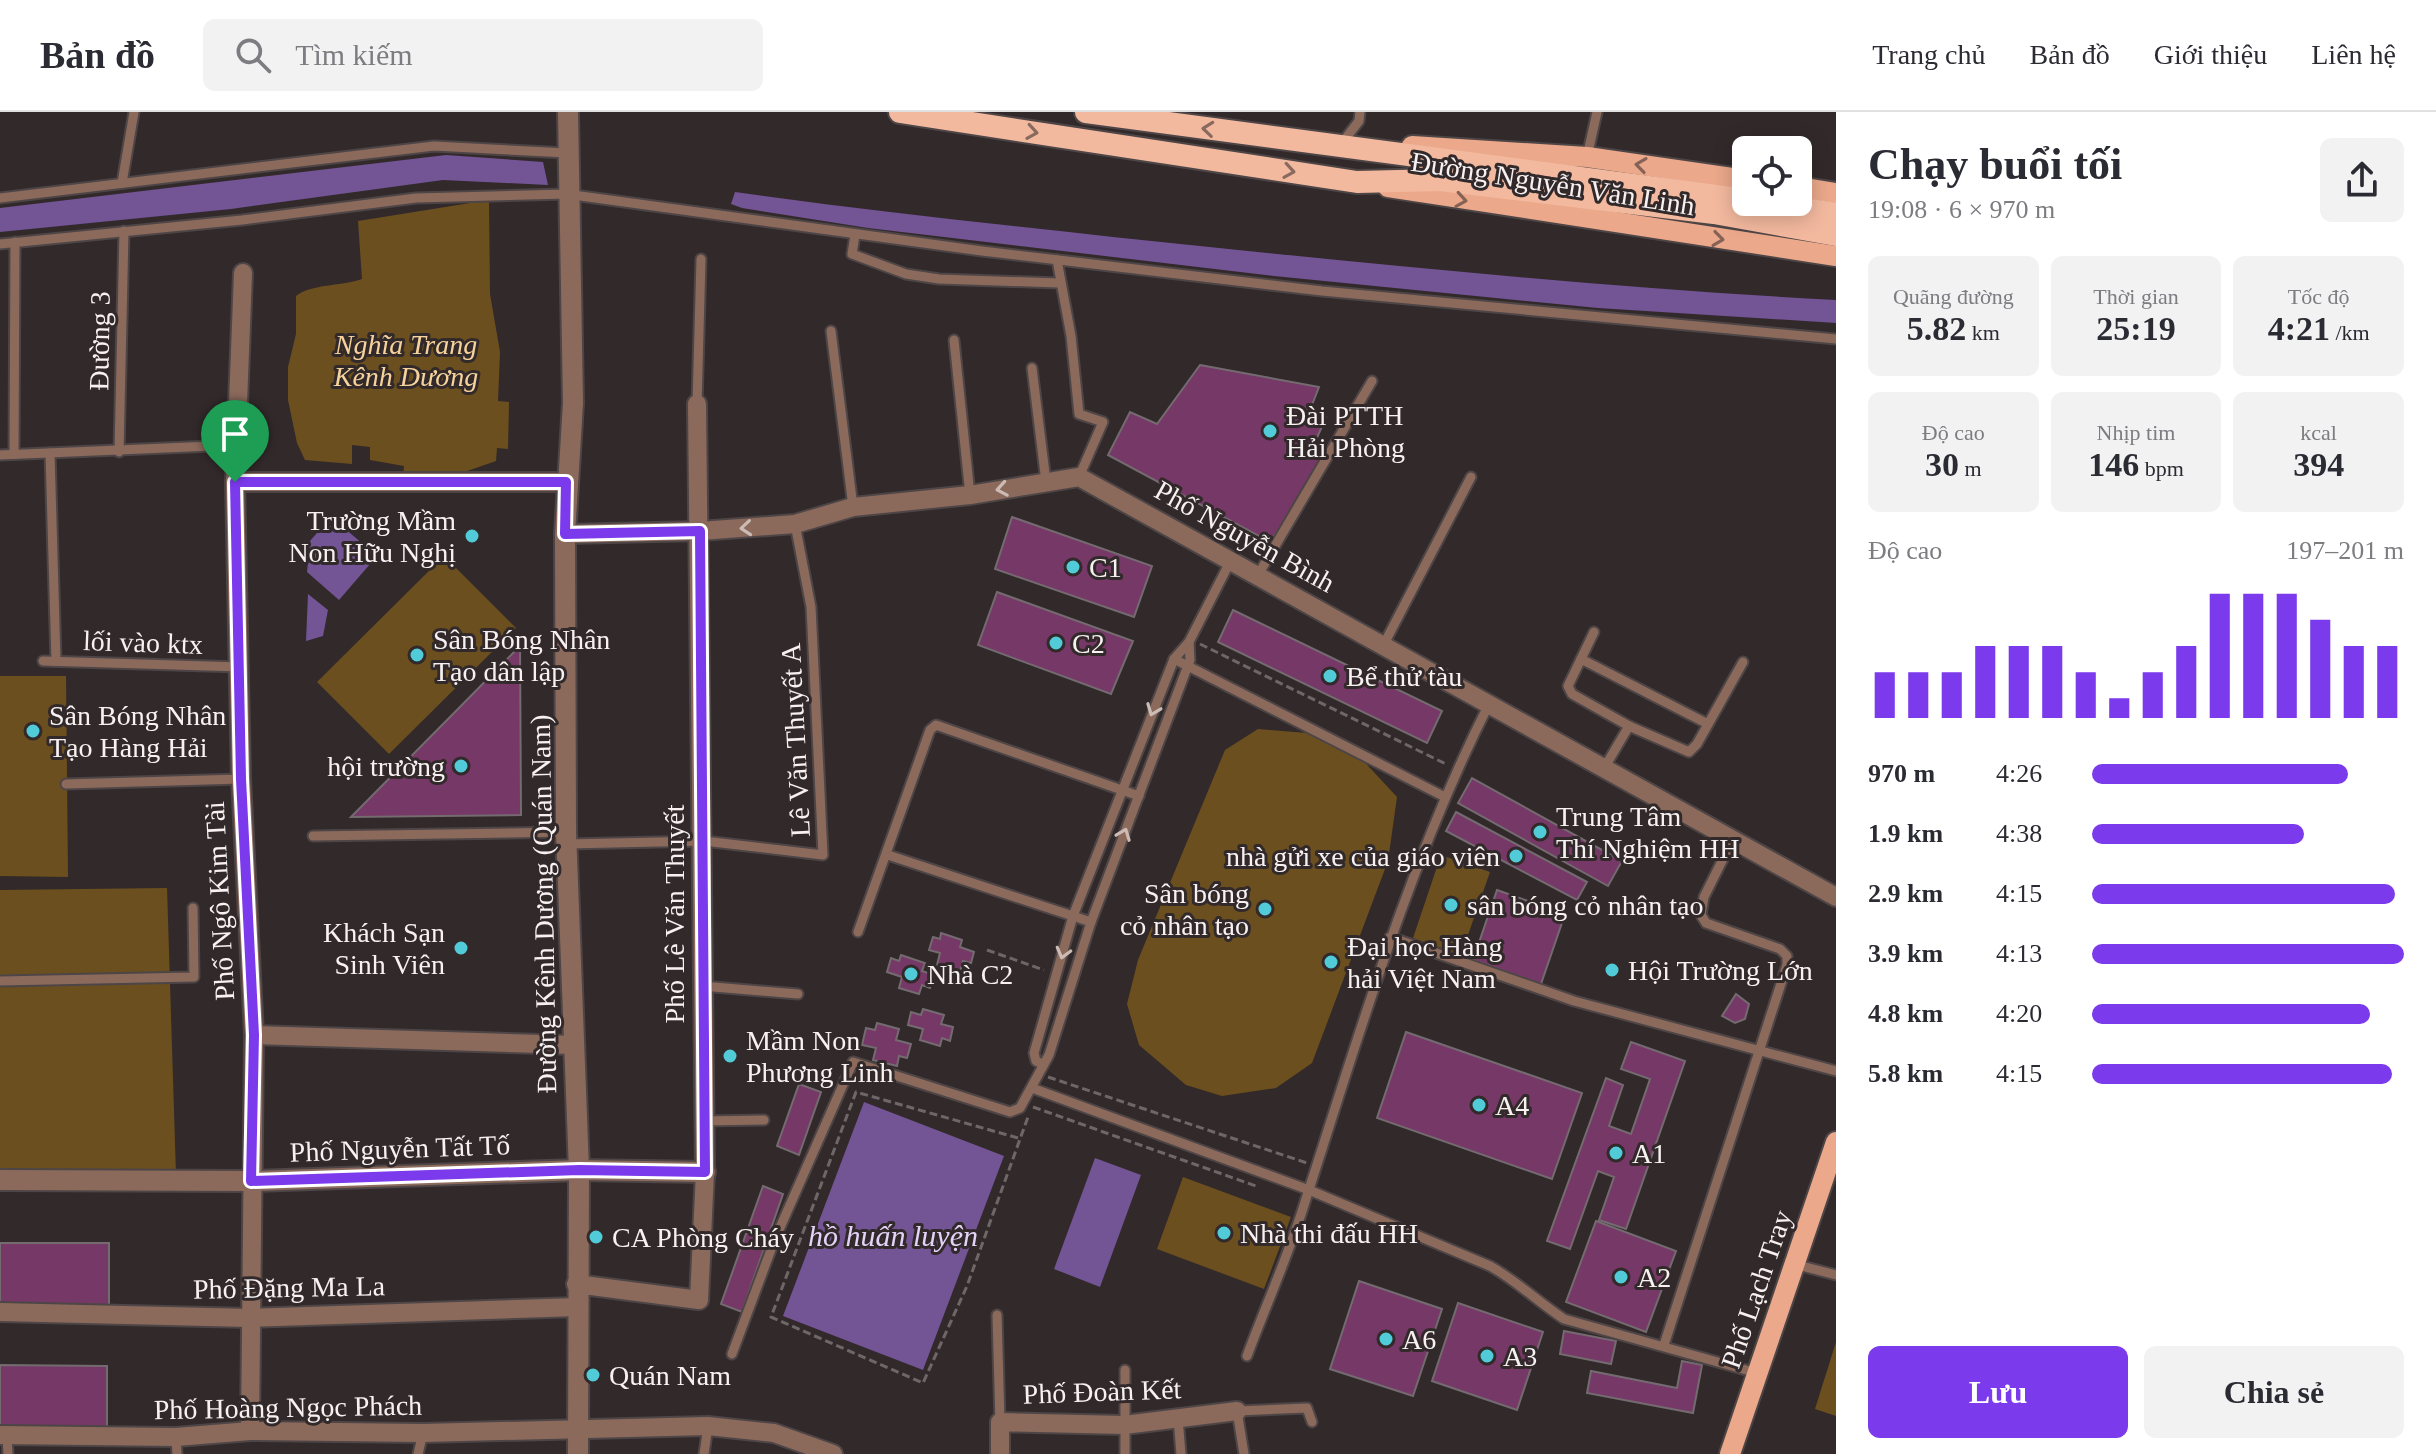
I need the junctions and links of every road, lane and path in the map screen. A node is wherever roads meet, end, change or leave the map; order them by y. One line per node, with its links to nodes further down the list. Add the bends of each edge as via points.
1 (134, 112): 13 (lane)
2 (568, 112): 9 (street, Đường Kênh Dương (Quán Nam))
3 (900, 112): 12 (highway, Đường Nguyễn Văn Linh, one-way to 12)
4 (1086, 112): 7 (highway, Đường Nguyễn Văn Linh)
5 (1360, 112): 8 (lane)
6 (1597, 112): 10 (lane)
7 (1175, 119): 8 (highway, Đường Nguyễn Văn Linh, one-way to 7)
8 (1342, 144): 10 (main road, Đường Nguyễn Văn Linh); 18 (highway, Đường Nguyễn Văn Linh)
9 (567, 153): 13 (lane, via 434,146); 16 (street, Đường Kênh Dương (Quán Nam))
10 (1587, 157): 11 (main road, Đường Nguyễn Văn Linh, one-way to 10)
11 (1732, 178)
12 (1357, 182): 23 (highway, Đường Nguyễn Văn Linh, via 1440,180 1714,213); 26 (main road, Đường Nguyễn Văn Linh, one-way to 26)
13 (122, 183): 17 (lane)
14 (1812, 189): 15 (main road)
15 (1836, 193)
16 (566, 194): 21 (lane, via 416,198); 22 (lane); 45 (street, Đường Kênh Dương (Quán Nam), via 573,403)
17 (0, 198)
18 (1732, 198)
19 (1812, 210): 20 (highway)
20 (1836, 214)
21 (124, 231): 24 (lane); 38 (lane, Đường 3)
22 (855, 235): 28 (lane); 30 (lane, via 852,254 906,274)
23 (1836, 235)
24 (15, 242): 25 (lane); 40 (lane)
25 (0, 244)
26 (1836, 256)
27 (701, 259): 36 (lane)
28 (1057, 260): 30 (lane); 32 (lane, via 1322,291)
29 (243, 273): 37 (street, Phố Ngô Kim Tài)
30 (1059, 283): 42 (lane, via 1079,414 1103,422)
31 (831, 331): 48 (lane)
32 (1836, 339)
33 (954, 340): 47 (lane)
34 (1032, 368): 46 (lane)
35 (1372, 381): 53 (lane)
36 (697, 404): 50 (street, Phố Lê Văn Thuyết)
37 (237, 445): 38 (lane); 44 (street, Phố Ngô Kim Tài)
38 (119, 452): 39 (lane)
39 (50, 453): 40 (lane); 60 (lane)
40 (14, 454): 41 (lane)
41 (0, 455)
42 (1079, 477): 46 (street); 52 (street, Phố Nguyễn Bình)
43 (1471, 477): 56 (lane)
44 (235, 482): 45 (street); 63 (street, Phố Ngô Kim Tài)
45 (566, 482): 51 (street, Đường Kênh Dương (Quán Nam))
46 (1046, 482): 47 (street, one-way to 47)
47 (970, 495): 48 (street)
48 (853, 507): 49 (street)
49 (795, 524): 50 (street, one-way to 50); 76 (lane, Lê Văn Thuyết A, via 811,607 823,855)
50 (700, 531): 51 (street); 76 (street, Phố Lê Văn Thuyết)
51 (565, 534): 75 (street, Đường Kênh Dương (Quán Nam))
52 (1231, 560): 53 (street, Phố Nguyễn Bình); 55 (lane)
53 (1258, 575): 56 (street, Phố Nguyễn Bình)
54 (1594, 632): 58 (lane)
55 (1189, 642): 57 (lane); 62 (lane)
56 (1384, 644): 64 (street, Phố Nguyễn Bình)
57 (1174, 659): 62 (lane); 71 (lane, one-way to 71)
58 (1581, 659): 65 (lane); 66 (lane, via 1568,686 1572,694)
59 (43, 661): 60 (lane, lối vào ktx)
60 (56, 661): 63 (lane, lối vào ktx)
61 (1743, 662): 65 (lane)
62 (1190, 666): 67 (path, via 1201,643); 72 (lane); 73 (lane)
63 (241, 667): 69 (street, Phố Ngô Kim Tài)
64 (1490, 702): 67 (lane); 68 (street, Phố Nguyễn Bình)
65 (1708, 724): 66 (lane, via 1689,752)
66 (1629, 726): 68 (lane)
67 (1456, 769): 73 (lane)
68 (1603, 770): 77 (street, Phố Nguyễn Bình)
69 (241, 779): 70 (lane); 90 (street, Phố Ngô Kim Tài)
70 (66, 784)
71 (1122, 791): 72 (lane); 78 (lane, via 936,725); 81 (lane)
72 (1139, 796): 82 (lane, one-way to 72)
73 (1445, 797): 84 (lane)
74 (313, 836): 75 (lane, Lê Văn Thuyết A)
75 (567, 838): 76 (lane, Lê Văn Thuyết A); 91 (street, Đường Kênh Dương (Quán Nam))
76 (704, 841): 88 (street, Phố Lê Văn Thuyết)
77 (1732, 841): 79 (street, Phố Nguyễn Bình); 92 (lane, via 1704,897 1701,915 1706,923 1787,956)
78 (888, 855): 81 (lane); 83 (lane)
79 (1836, 897)
80 (193, 908): 87 (lane, via 194,977)
81 (1073, 916): 82 (lane); 86 (lane, one-way to 86)
82 (1091, 922): 93 (lane)
83 (858, 932)
84 (1390, 937): 92 (lane, via 1574,1001); 100 (lane)
85 (987, 950): 86 (path)
86 (1057, 975): 93 (lane, via 1034,1053)
87 (0, 981)
88 (702, 986): 89 (lane); 97 (street, Phố Lê Văn Thuyết)
89 (798, 994)
90 (254, 1035): 91 (street); 104 (street, Phố Ngô Kim Tài)
91 (573, 1045): 101 (street, Đường Kênh Dương (Quán Nam))
92 (1759, 1050): 94 (lane); 114 (lane)
93 (1046, 1066): 95 (lane); 100 (path, via 1048,1077)
94 (1836, 1071)
95 (1032, 1088): 106 (lane); 115 (lane, via 1020,1108 1010,1112 853,1062 775,1239)
96 (764, 1120): 97 (lane)
97 (702, 1121): 102 (street, Phố Lê Văn Thuyết)
98 (1018, 1138): 98 (path, via 967,1286 923,1383 771,1317 856,1092); 105 (path, via 1033,1107)
99 (1836, 1142): 107 (main road, Phố Lạch Tray)
100 (1314, 1166): 106 (lane)
101 (579, 1170): 102 (street, Phố Nguyễn Tất Tố); 104 (street, Phố Nguyễn Tất Tố); 109 (street, Đường Kênh Dương (Quán Nam))
102 (705, 1172): 109 (street, Phố Lê Văn Thuyết, via 699,1300)
103 (0, 1180): 104 (street, Phố Nguyễn Tất Tố)
104 (251, 1181): 113 (street, Phố Ngô Kim Tài)
105 (1262, 1188)
106 (1309, 1190): 114 (lane, via 1490,1266 1564,1319); 116 (lane)
107 (1794, 1264): 108 (lane); 118 (main road, Phố Lạch Tray)
108 (1836, 1275)
109 (576, 1284): 110 (street, Đường Kênh Dương (Quán Nam))
110 (578, 1307): 113 (street, Phố Đặng Ma La); 126 (street, Đường Kênh Dương (Quán Nam))
111 (0, 1312): 113 (street, Phố Đặng Ma La)
112 (997, 1315): 121 (lane)
113 (250, 1318): 125 (street, Phố Ngô Kim Tài)
114 (1664, 1345): 118 (lane)
115 (732, 1354)
116 (1247, 1356)
117 (1125, 1370): 123 (lane)
118 (1757, 1373): 138 (main road, Phố Lạch Tray)
119 (1237, 1411): 120 (street, Phố Đoàn Kết); 122 (lane, via 1307,1408); 137 (lane)
120 (1178, 1418): 123 (street, Phố Đoàn Kết); 136 (lane)
121 (1000, 1422): 123 (street, Phố Đoàn Kết); 134 (street, Phố Đoàn Kết)
122 (1312, 1422)
123 (1124, 1425): 135 (lane)
124 (708, 1426): 126 (street); 132 (lane); 133 (street, via 774,1433)
125 (250, 1431): 127 (street, Phố Hoàng Ngọc Phách); 129 (street, Phố Hoàng Ngọc Phách)
126 (577, 1431): 127 (street, Phố Hoàng Ngọc Phách); 131 (street, Đường Kênh Dương (Quán Nam))
127 (423, 1433): 130 (lane)
128 (5, 1442): 129 (street, Phố Hoàng Ngọc Phách)
129 (176, 1446)
130 (418, 1454)
131 (578, 1454)
132 (704, 1454)
133 (833, 1454)
134 (1000, 1454)
135 (1125, 1454)
136 (1181, 1454)
137 (1244, 1454)
138 (1730, 1454)

